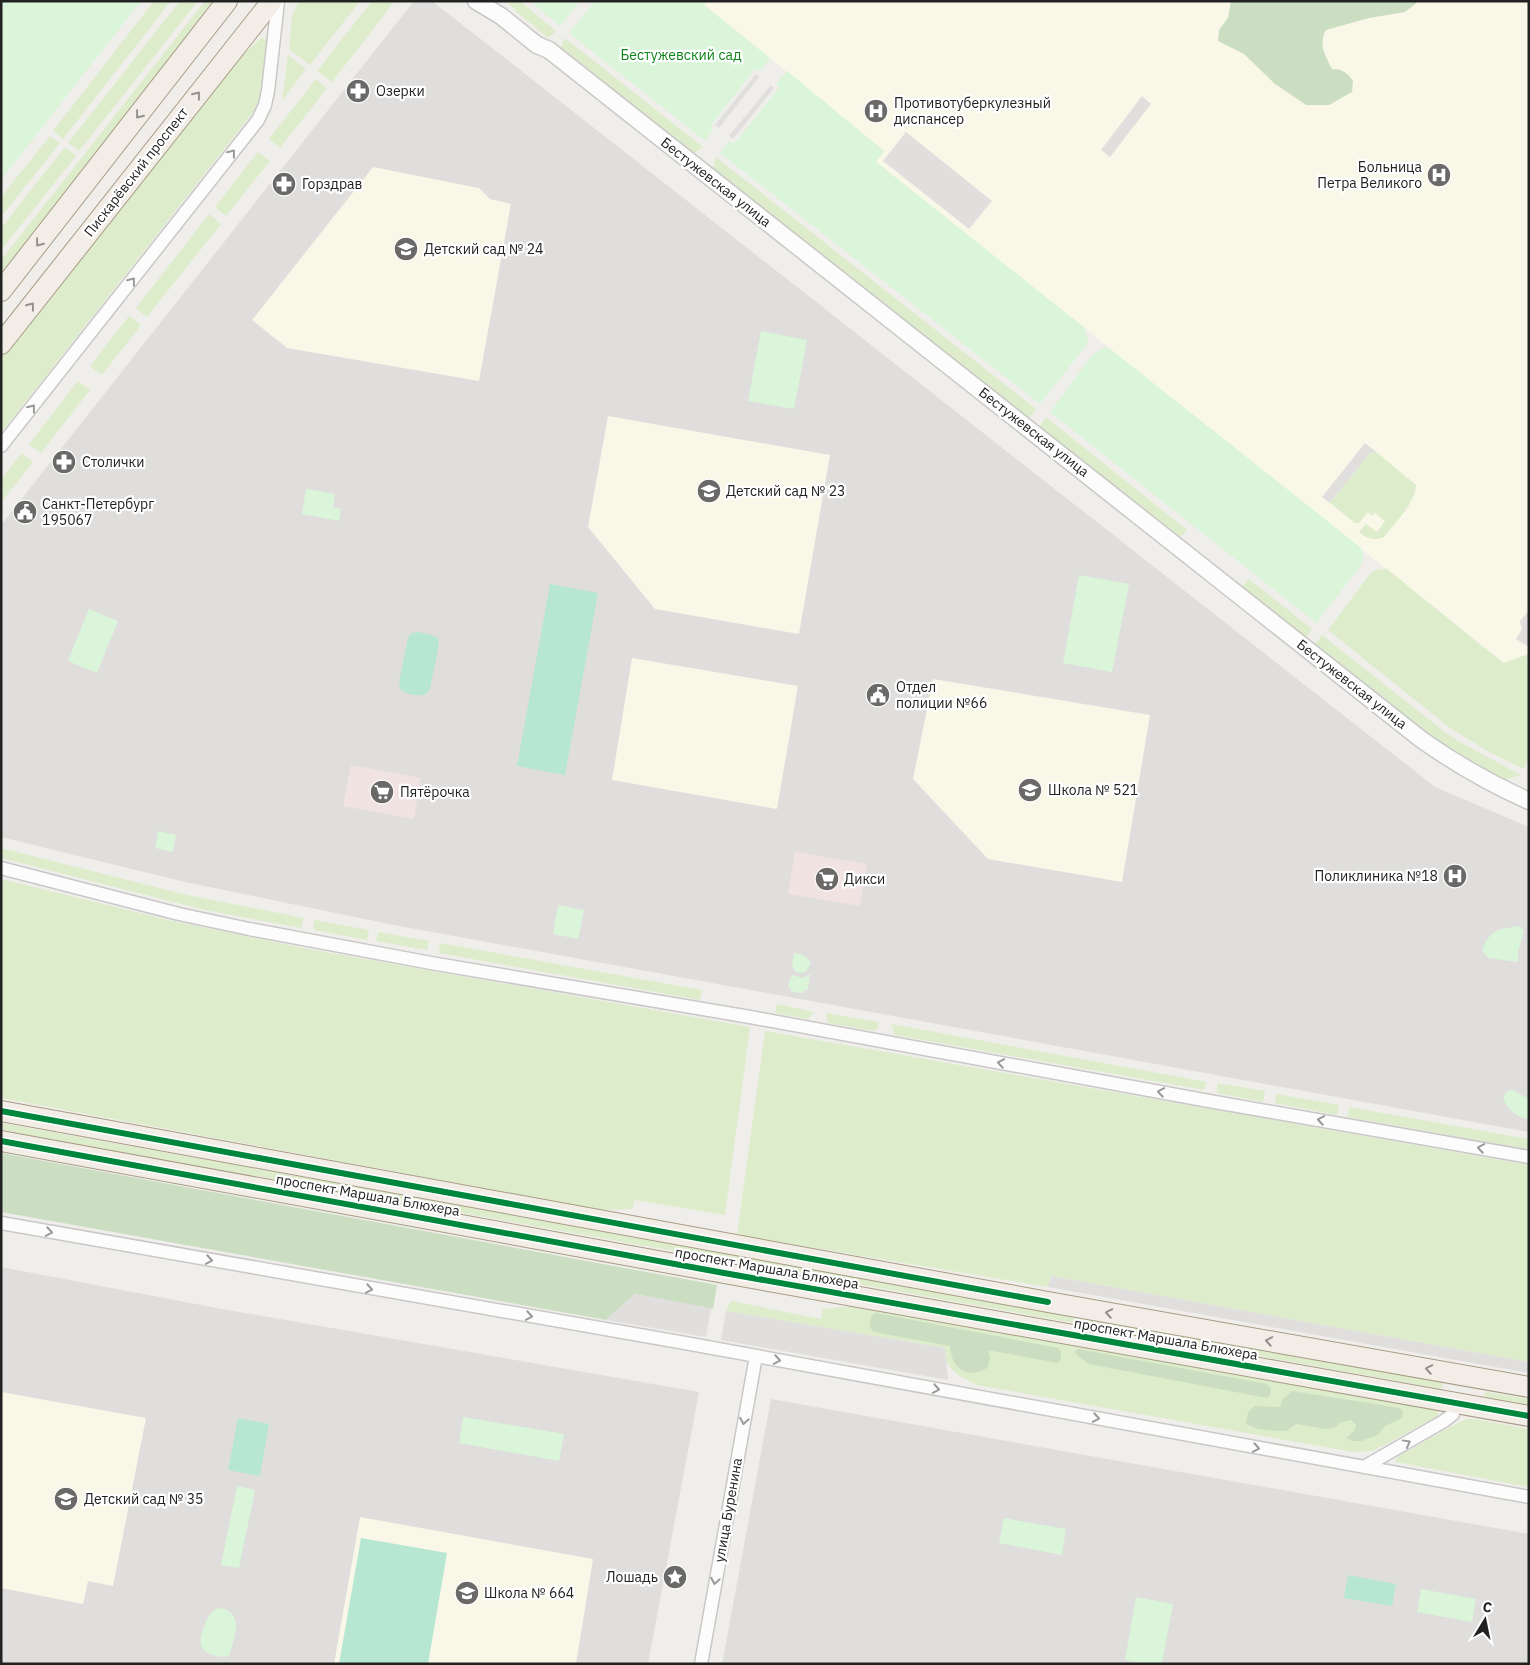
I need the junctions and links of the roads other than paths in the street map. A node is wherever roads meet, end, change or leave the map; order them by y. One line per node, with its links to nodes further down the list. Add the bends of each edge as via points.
1 (227, 1): 7 (main road, one-way to 7)
2 (272, 1): 8 (main road, Пискарёвский проспект, one-way to 2)
3 (278, 1): 9 (street, one-way to 3, via 258,120 268,91)
4 (476, 1): 6 (street, Бестужевская улица)
5 (499, 1): 6 (street, Бестужевская улица, via 541,39)
6 (548, 50): 10 (street, Бестужевская улица, via 1422,740 1476,775)
7 (1, 291)
8 (1, 344)
9 (1, 446)
10 (1529, 801)
11 (1, 868): 14 (street, one-way to 11, via 249,929)
12 (1, 1111): 17 (main road, проспект Маршала Блюхера, one-way to 12)
13 (1, 1141): 19 (main road, проспект Маршала Блюхера)
14 (1529, 1157)
15 (1, 1223): 16 (street, one-way to 16)
16 (756, 1356): 21 (street, one-way to 21); 23 (street, улица Буренина, one-way to 23)
17 (1461, 1374): 18 (main road, проспект Маршала Блюхера); 19 (main road)
18 (1529, 1387)
19 (1456, 1403): 20 (main road, проспект Маршала Блюхера); 21 (street, one-way to 19, via 1444,1421 1453,1414)
20 (1529, 1416)
21 (1364, 1467): 22 (street)
22 (1529, 1497)
23 (701, 1664)

